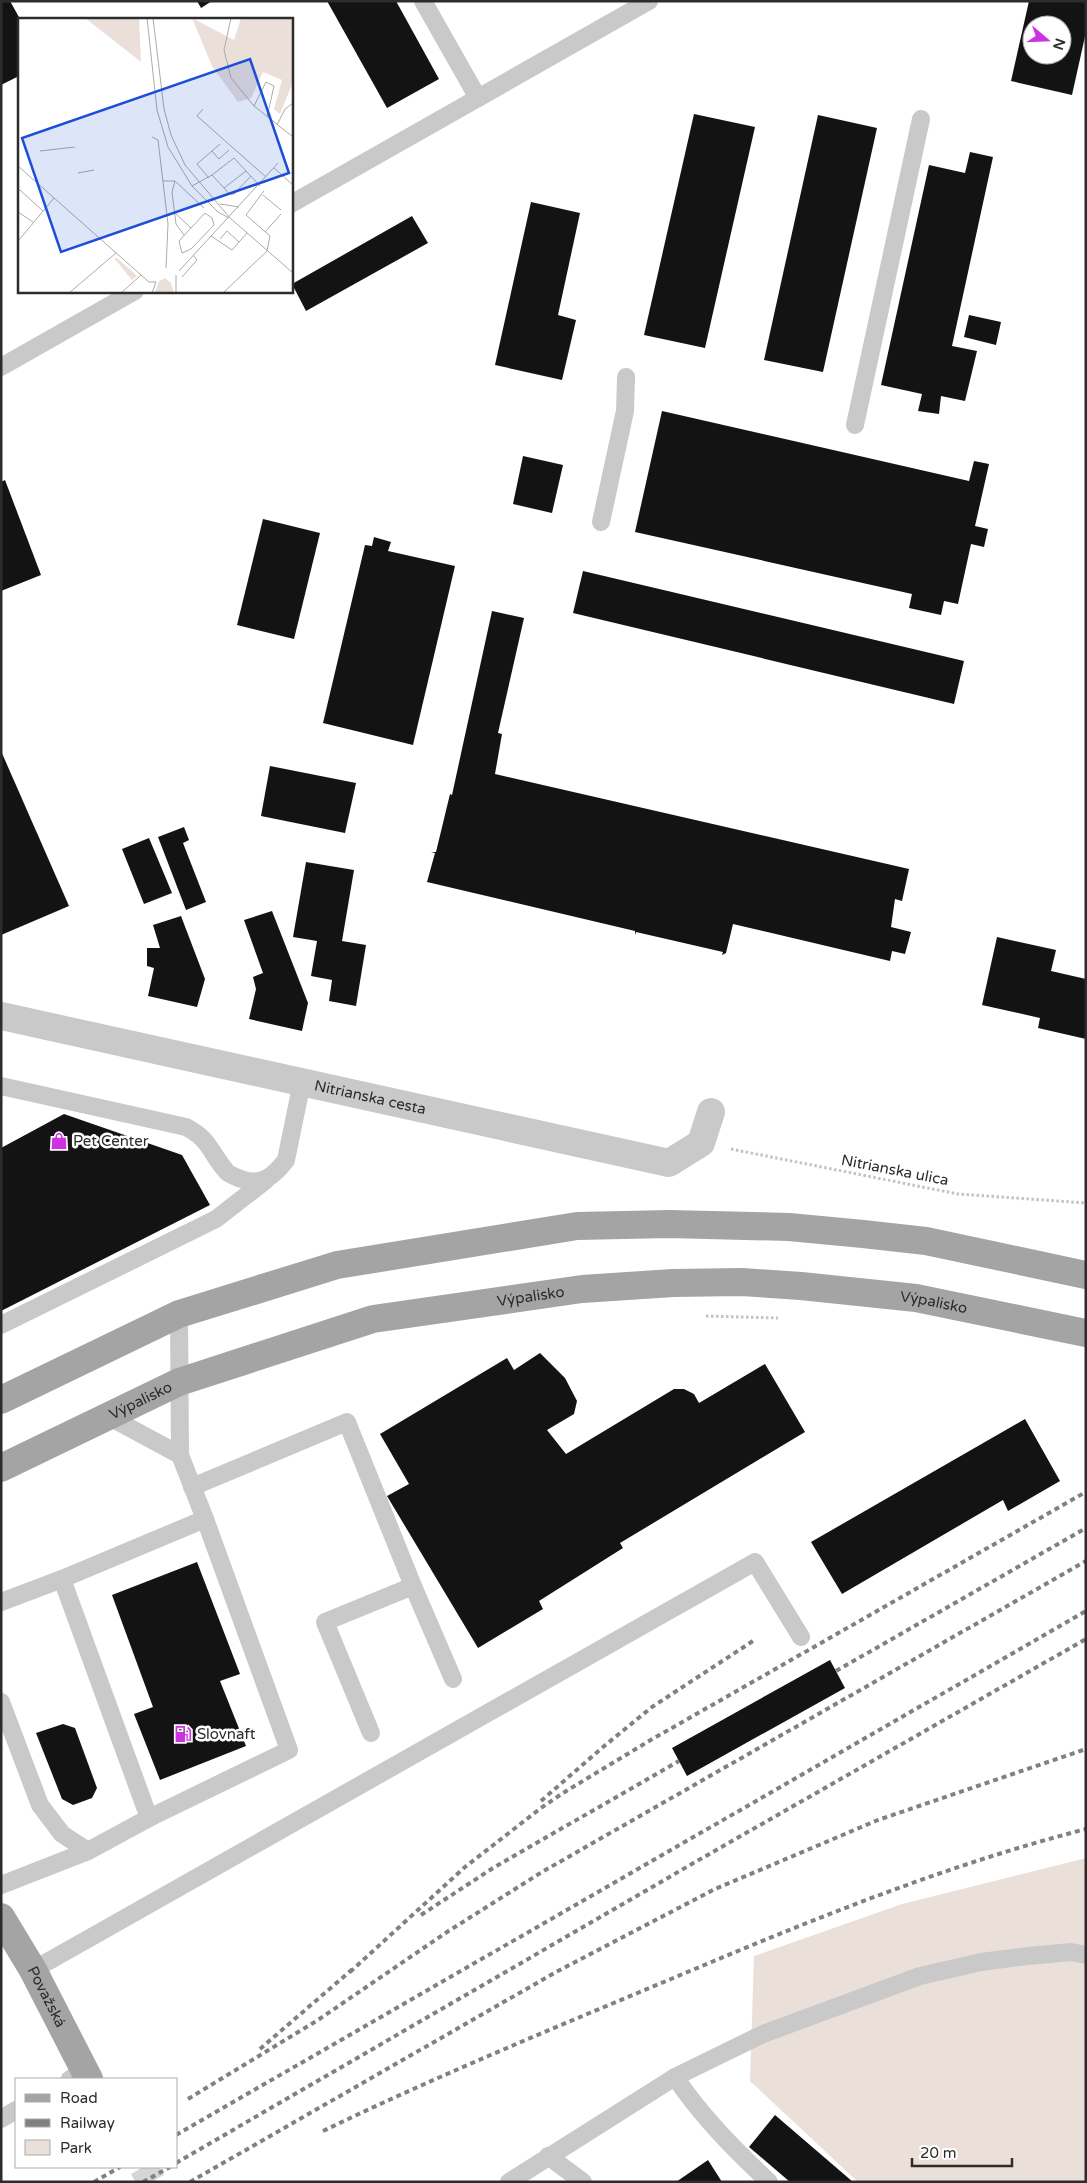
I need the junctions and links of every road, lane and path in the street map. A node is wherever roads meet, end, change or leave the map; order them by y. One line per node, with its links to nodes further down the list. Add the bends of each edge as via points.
1 (423, 1): 3 (lane)
2 (650, 1): 3 (lane)
3 (478, 98): 5 (lane)
4 (921, 119): 9 (lane)
5 (292, 203)
6 (133, 292): 7 (lane)
7 (1, 368)
8 (626, 377): 10 (lane, via 625,411)
9 (855, 425)
10 (601, 522)
11 (1, 1016): 12 (street, Nitrianska cesta)
12 (302, 1082): 15 (street, Nitrianska cesta, via 670,1164); 16 (lane, via 286,1160)
13 (1, 1086): 16 (lane, via 186,1126 201,1135 228,1173 248,1182)
14 (711, 1112): 15 (street)
15 (701, 1143): 17 (path, Nitrianska ulica, via 958,1194)
16 (265, 1181): 22 (lane, via 216,1219)
17 (1086, 1203)
18 (1086, 1275): 19 (main road, via 926,1241 844,1232 789,1227 577,1226 337,1265)
19 (179, 1314): 24 (lane); 25 (main road)
20 (705, 1316): 21 (path)
21 (783, 1318)
22 (1, 1325)
23 (1086, 1333): 24 (main road, Výpalisko, via 916,1298 742,1282 673,1283 582,1289 373,1319)
24 (179, 1382): 26 (main road, Výpalisko); 27 (lane)
25 (1, 1400)
26 (106, 1415): 27 (lane); 28 (main road, Výpalisko)
27 (180, 1455): 29 (lane)
28 (1, 1468)
29 (192, 1487): 30 (lane); 32 (lane, via 348,1422)
30 (205, 1519): 31 (lane); 38 (lane, via 289,1750)
31 (62, 1579): 33 (lane); 38 (lane)
32 (413, 1586): 35 (lane); 37 (lane, via 325,1622)
33 (1, 1602)
34 (801, 1637): 43 (lane, via 755,1562)
35 (454, 1679)
36 (1, 1702): 39 (lane, via 40,1805 62,1834)
37 (371, 1733)
38 (149, 1818): 39 (lane)
39 (88, 1851): 40 (lane)
40 (1, 1885)
41 (1, 1917): 43 (main road, Považská)
42 (1086, 1955): 45 (lane, via 1071,1952 1028,1956 981,1962 920,1976 763,2034)
43 (33, 1970): 44 (main road, Považská)
44 (81, 2077)
45 (675, 2077): 48 (lane); 51 (lane, via 717,2132)
46 (15, 2111): 47 (lane)
47 (1, 2118)
48 (548, 2156): 49 (lane); 50 (lane)
49 (509, 2182)
50 (584, 2182)
51 (769, 2182)

